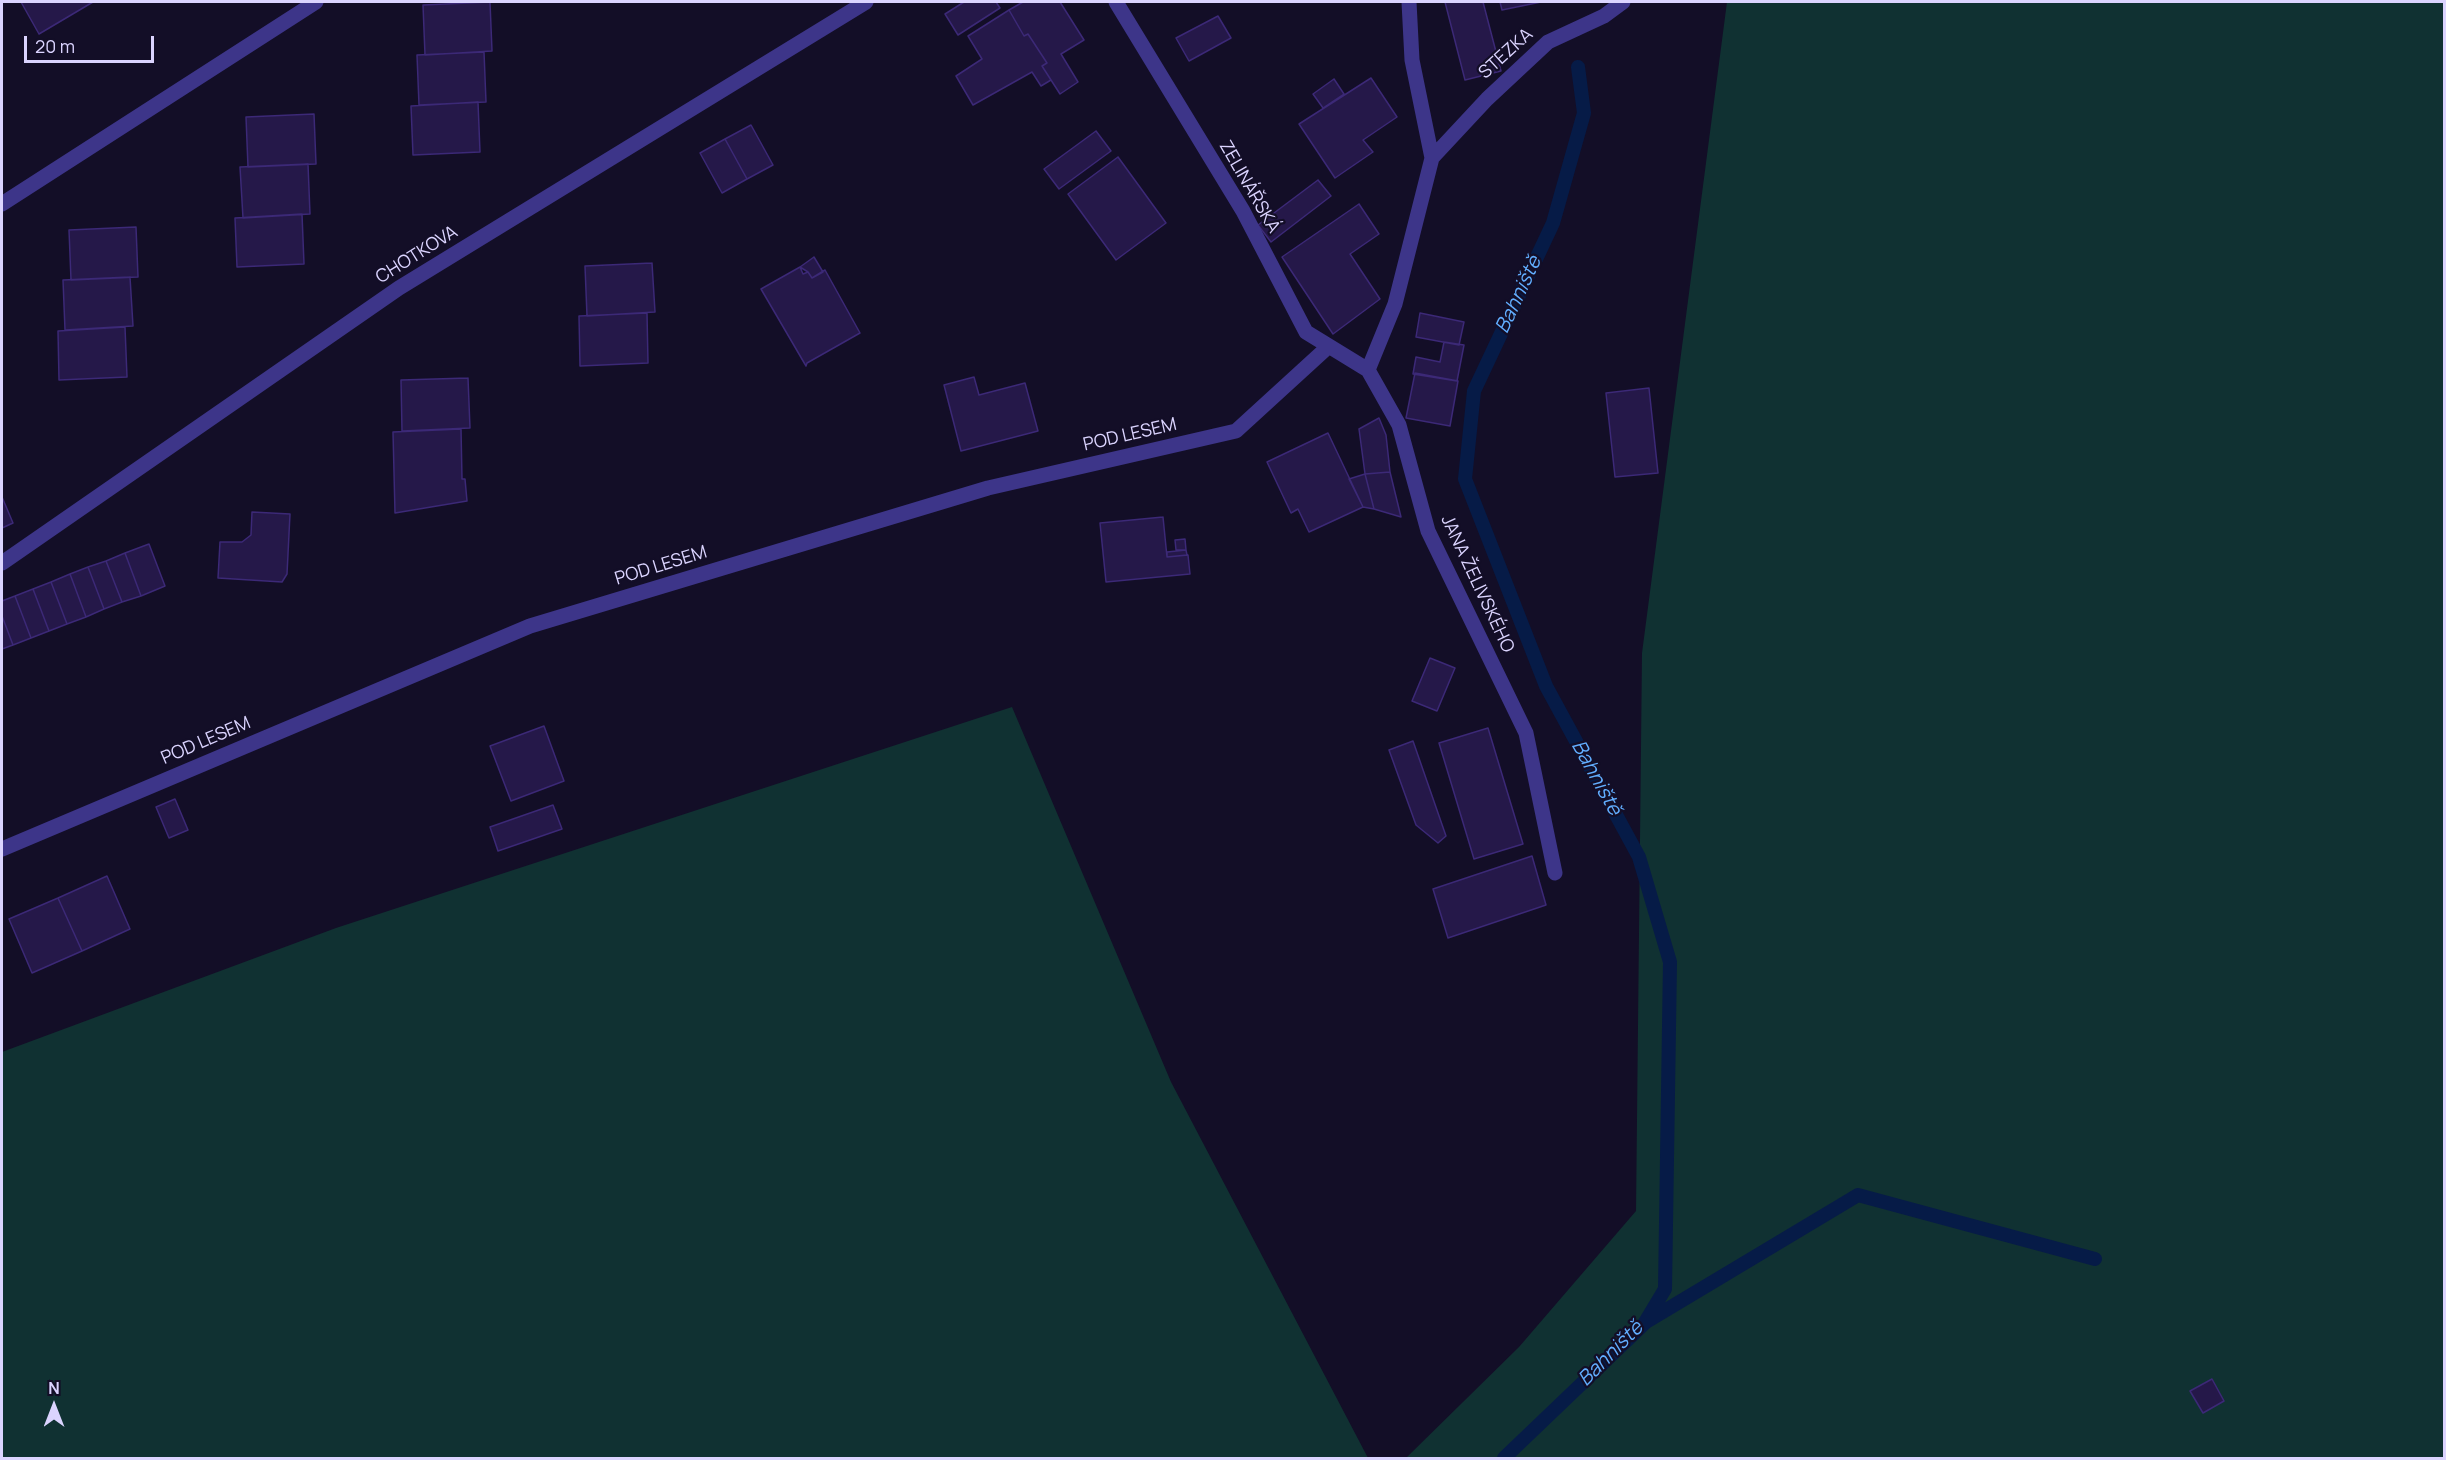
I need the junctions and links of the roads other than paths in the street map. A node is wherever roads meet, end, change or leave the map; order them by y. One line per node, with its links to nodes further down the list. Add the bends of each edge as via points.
1 (316, 2): 7 (street)
2 (866, 2): 10 (street, CHOTKOVA, via 399,288)
3 (1116, 2): 8 (street, ZELINÁŘSKÁ, via 1243,211 1306,332)
4 (1409, 2): 6 (street, via 1412,60)
5 (1623, 2): 6 (street, STEZKA, via 1604,16 1548,42)
6 (1432, 158): 9 (street, via 1395,304)
7 (2, 204)
8 (1329, 346): 9 (street, ZELINÁŘSKÁ); 11 (street, POD LESEM, via 1236,431 988,488 530,626)
9 (1368, 370): 12 (street, JANA ŽELIVSKÉHO, via 1399,425 1428,531 1526,733)
10 (2, 563)
11 (2, 849)
12 (1555, 873)

